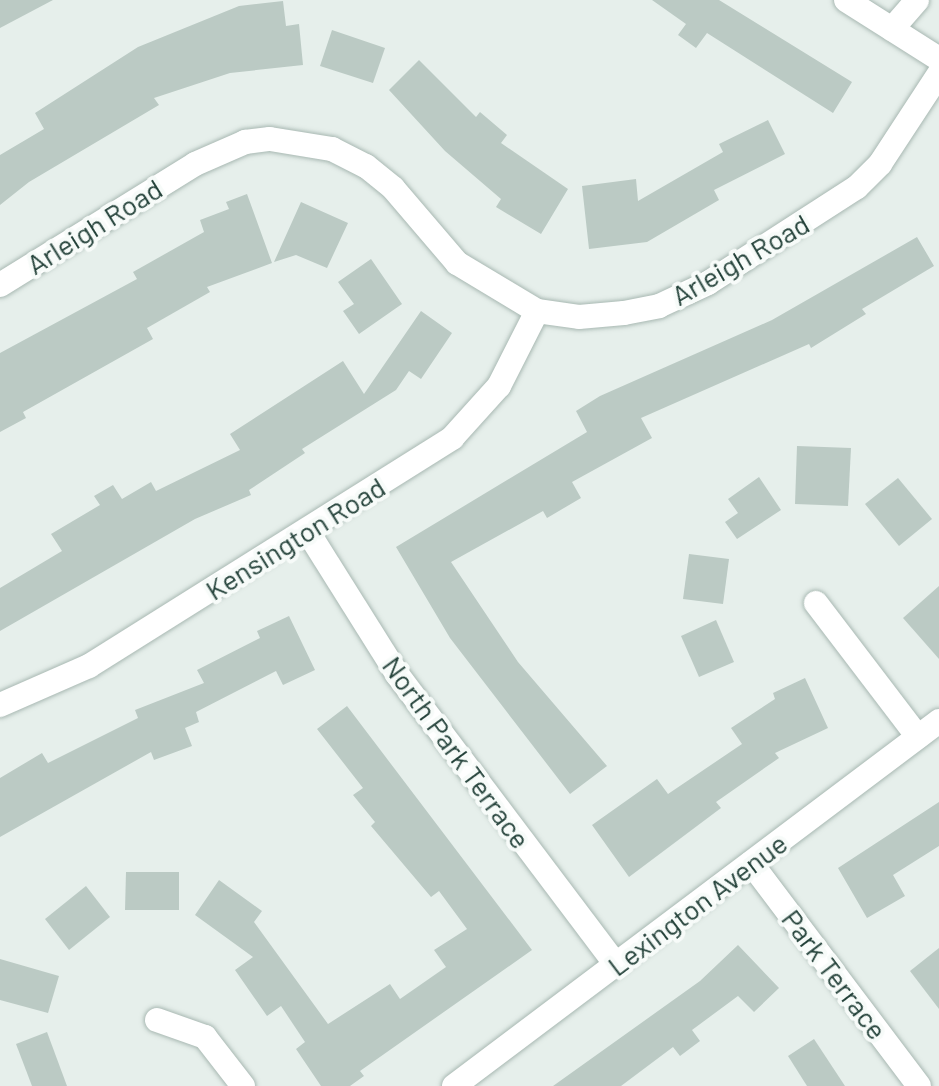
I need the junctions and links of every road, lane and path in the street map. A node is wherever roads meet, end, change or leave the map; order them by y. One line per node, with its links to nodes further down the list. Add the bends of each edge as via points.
1 (846, 0): 3 (street)
2 (917, 0): 3 (street)
3 (892, 29): 4 (street)
4 (939, 59)
5 (939, 74): 7 (street, Arleigh Road, via 880,164 857,187 708,283 659,306 624,313 579,317)
6 (0, 285): 7 (street, Arleigh Road, via 195,164 245,142 270,139 320,145 366,166 393,188 457,263)
7 (537, 311): 8 (street, Kensington Road, via 499,386 470,421)
8 (308, 532): 10 (street, Kensington Road, via 89,666); 14 (street, North Park Terrace, via 397,674)
9 (816, 603): 12 (street)
10 (0, 705)
11 (939, 721): 12 (street, Lexington Avenue)
12 (918, 737): 13 (street, Lexington Avenue)
13 (751, 863): 14 (street, Lexington Avenue); 18 (street, Park Terrace)
14 (616, 965): 17 (street, Lexington Avenue)
15 (157, 1020): 16 (street, via 205,1037)
16 (243, 1086)
17 (454, 1086)
18 (919, 1086)

